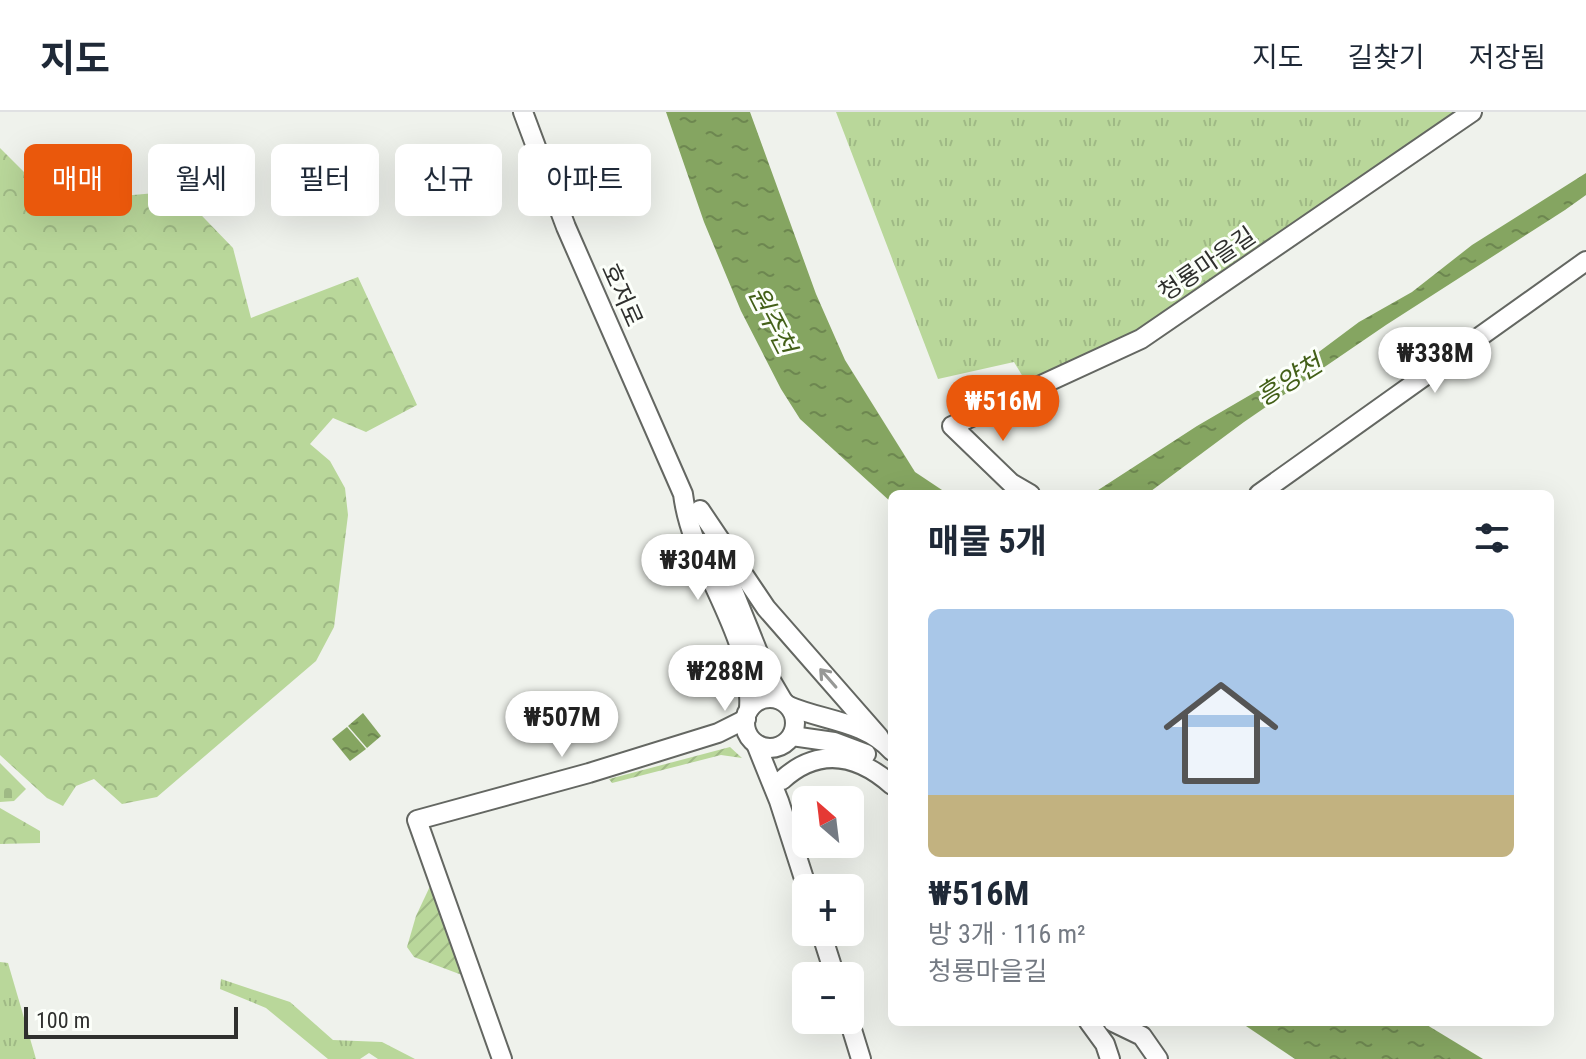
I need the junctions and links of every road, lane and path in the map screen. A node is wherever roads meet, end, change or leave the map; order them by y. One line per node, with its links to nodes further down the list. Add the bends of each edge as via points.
1 (523, 112): 6 (street, 호저로, via 566,227)
2 (1472, 112): 4 (street, 청룡마을길, via 1141,339 952,426)
3 (1586, 261): 5 (street)
4 (1023, 490)
5 (1265, 490)
6 (683, 494): 7 (street); 9 (street, via 687,520 743,656)
7 (700, 510): 8 (street, via 766,672); 13 (street, one-way to 7, via 766,608)
8 (786, 704): 9 (street, via 767,698); 11 (street, via 795,721); 13 (street)
9 (747, 714): 10 (street); 12 (street)
10 (718, 733): 12 (street, via 736,732); 23 (street, via 417,820)
11 (789, 739): 12 (street, via 772,748); 14 (street, via 860,750); 15 (street)
12 (753, 741): 17 (street)
13 (886, 744)
14 (888, 771)
15 (782, 780): 16 (street, via 797,766 835,756 858,762); 17 (street)
16 (888, 782)
17 (779, 801): 18 (street)
18 (802, 874)
19 (1091, 1026): 22 (street)
20 (1119, 1026): 22 (street); 25 (street, via 1142,1036)
21 (853, 1034): 24 (street)
22 (1107, 1051)
23 (502, 1059)
24 (861, 1059)
25 (1158, 1059)

